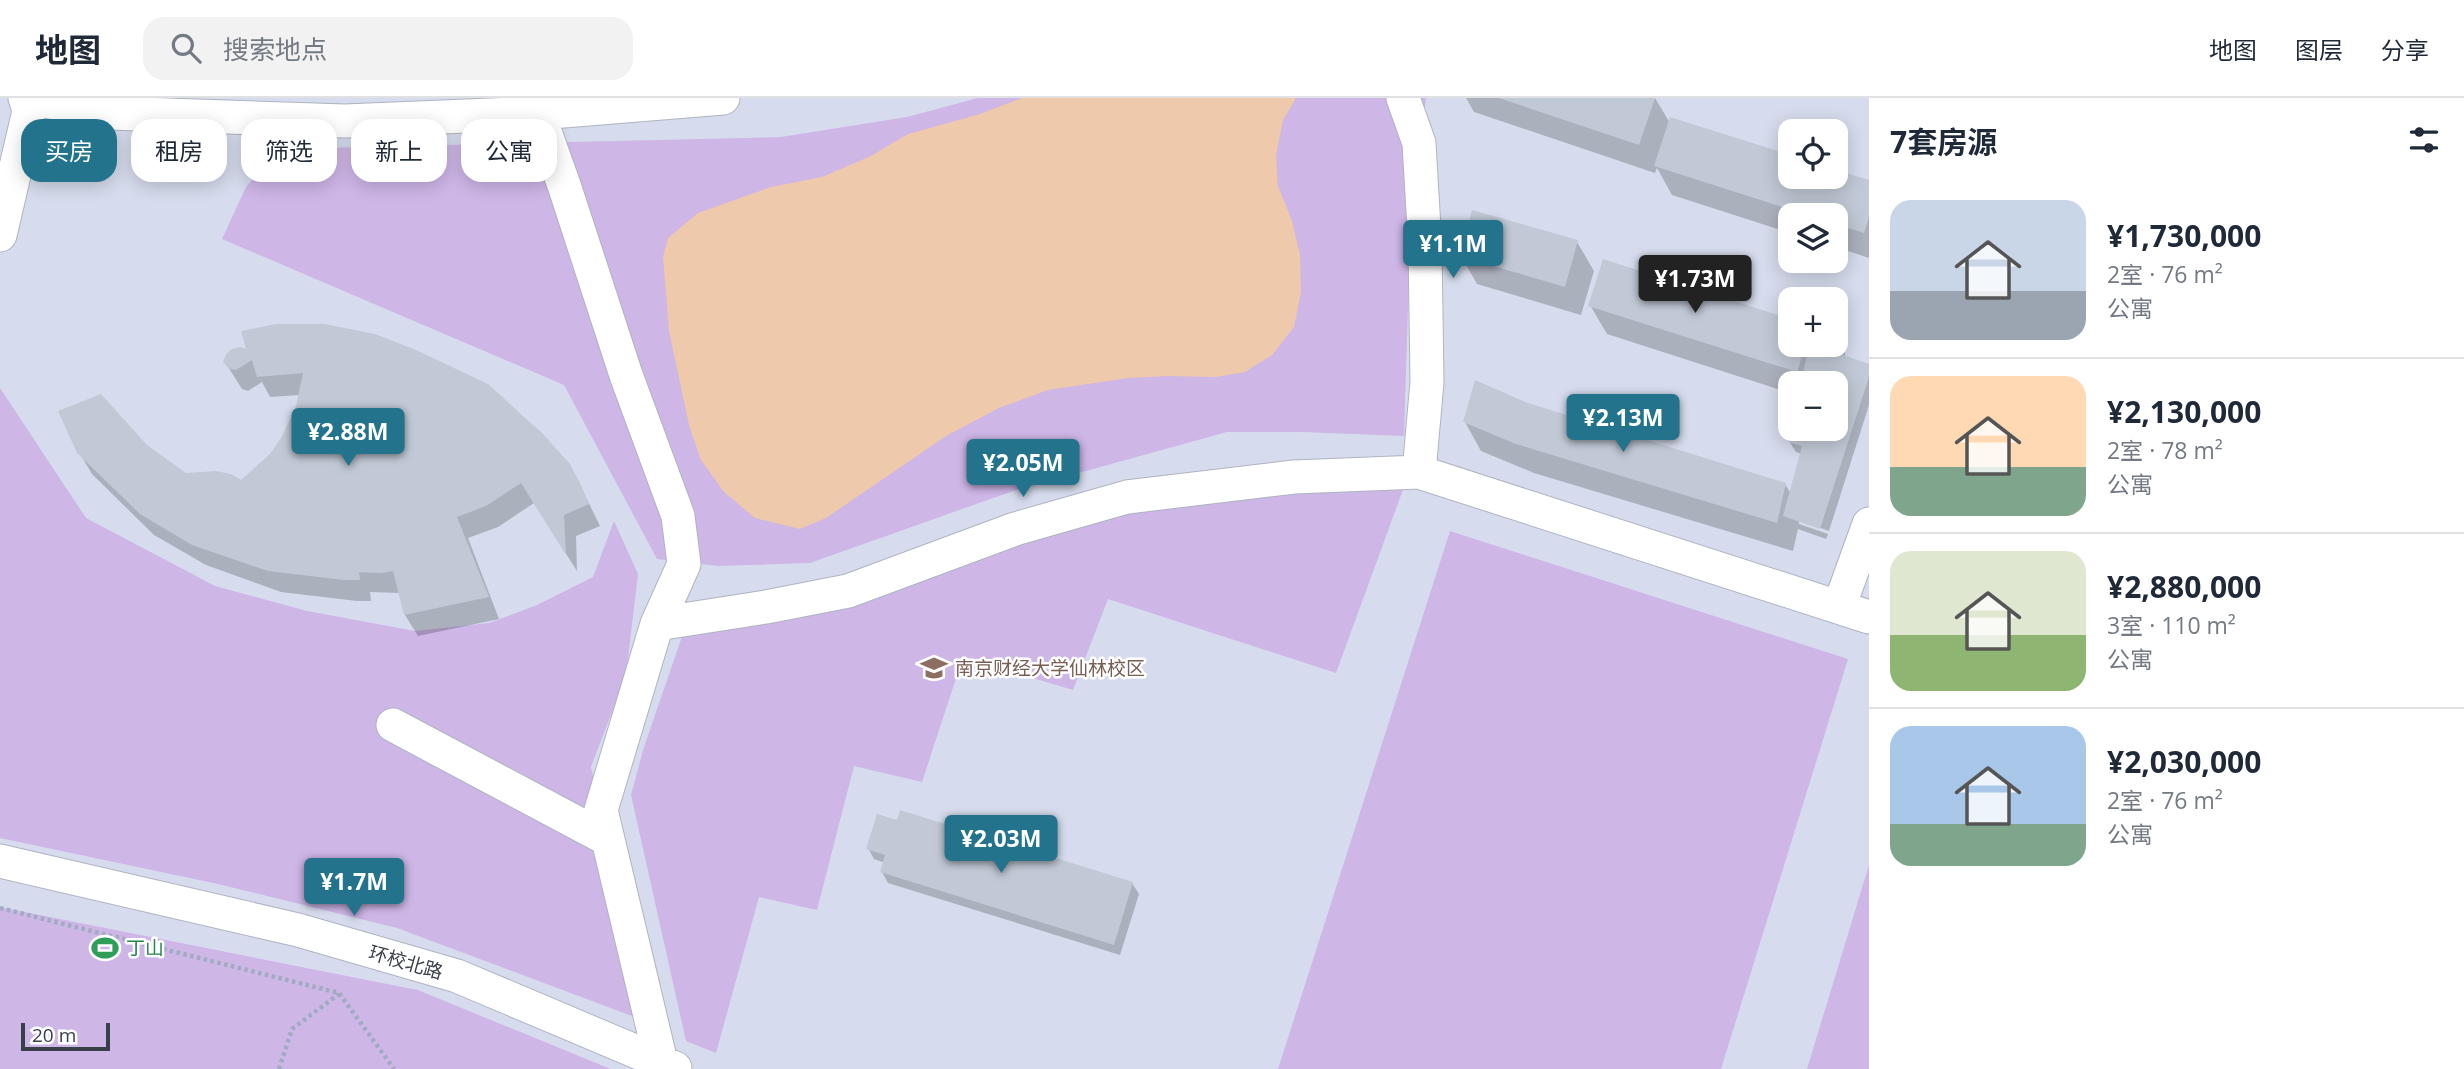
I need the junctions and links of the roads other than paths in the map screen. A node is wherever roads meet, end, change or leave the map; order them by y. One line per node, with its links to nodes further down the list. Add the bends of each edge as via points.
1 (27, 98): 4 (street, via 109,113 345,121); 5 (street, via 29,110)
2 (723, 98): 4 (street)
3 (1403, 98): 6 (street, via 1419,143 1425,246 1427,382)
4 (536, 106): 9 (street, via 678,516 684,564)
5 (0, 234)
6 (1419, 472): 8 (street); 9 (street, via 1294,477 1127,497 1015,529 848,591)
7 (1869, 524): 8 (street)
8 (1854, 612)
9 (657, 624): 11 (street, via 601,810)
10 (393, 725): 11 (street)
11 (607, 839): 13 (street)
12 (0, 861): 13 (street, 环校北路, via 298,930 457,976)
13 (669, 1066)

